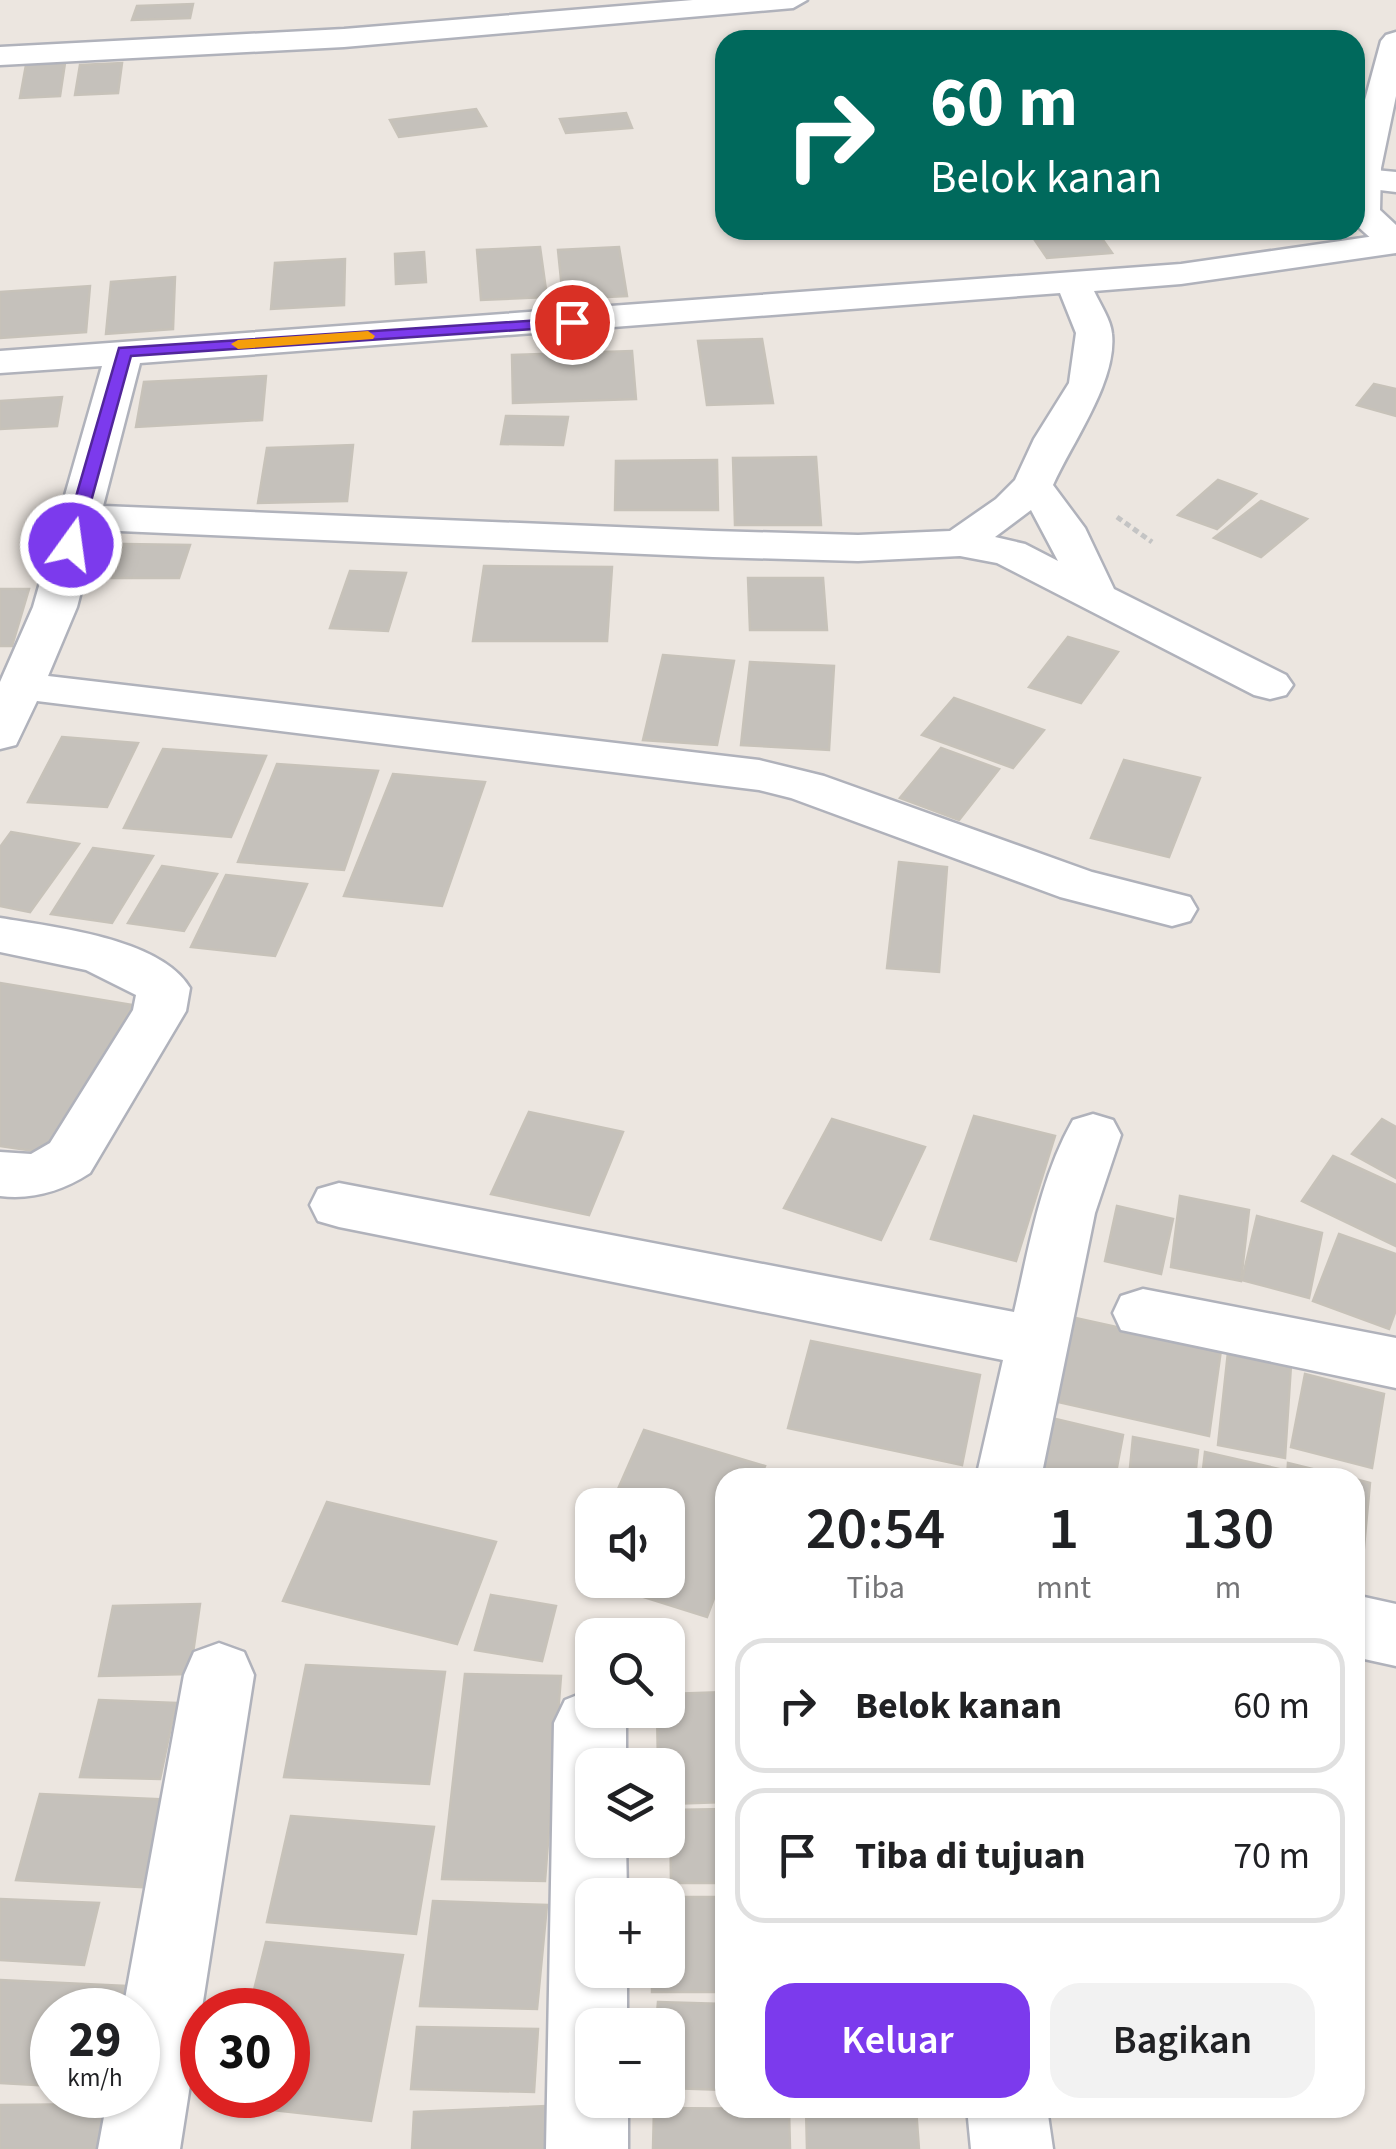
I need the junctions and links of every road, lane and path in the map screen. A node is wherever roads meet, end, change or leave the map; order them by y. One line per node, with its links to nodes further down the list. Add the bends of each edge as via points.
1 (793, 0): 3 (street, via 344,38)
2 (1396, 41): 4 (street, via 1373,113)
3 (0, 56)
4 (1380, 181): 5 (street)
5 (1365, 209)
6 (1365, 215): 7 (street)
7 (1396, 243): 8 (street, via 1257,265)
8 (1072, 282): 9 (street); 11 (street, via 1094,333 1094,353 1088,383)
9 (125, 352): 10 (street); 12 (street)
10 (0, 362)
11 (1034, 485): 13 (street); 14 (street, via 1064,528)
12 (77, 517): 13 (street, via 712,544); 16 (street, via 55,608)
13 (960, 543): 14 (street, via 1010,553)
14 (1096, 596): 15 (street)
15 (1270, 685)
16 (22, 686): 17 (street); 18 (street, via 759,775 1078,885)
17 (0, 735)
18 (1172, 909)
19 (0, 935): 21 (street, via 107,955 164,988 159,1011 70,1158 30,1178)
20 (1093, 1136): 24 (street, via 1066,1214)
21 (0, 1174)
22 (339, 1205): 24 (street)
23 (1143, 1314): 25 (street)
24 (1039, 1342): 26 (street)
25 (1396, 1363)
26 (1010, 1468)
27 (1365, 1628): 28 (street)
28 (1396, 1635)
29 (219, 1674): 32 (street)
30 (590, 1728): 33 (street)
31 (1007, 2118): 34 (street)
32 (139, 2149)
33 (587, 2149)
34 (1012, 2149)

